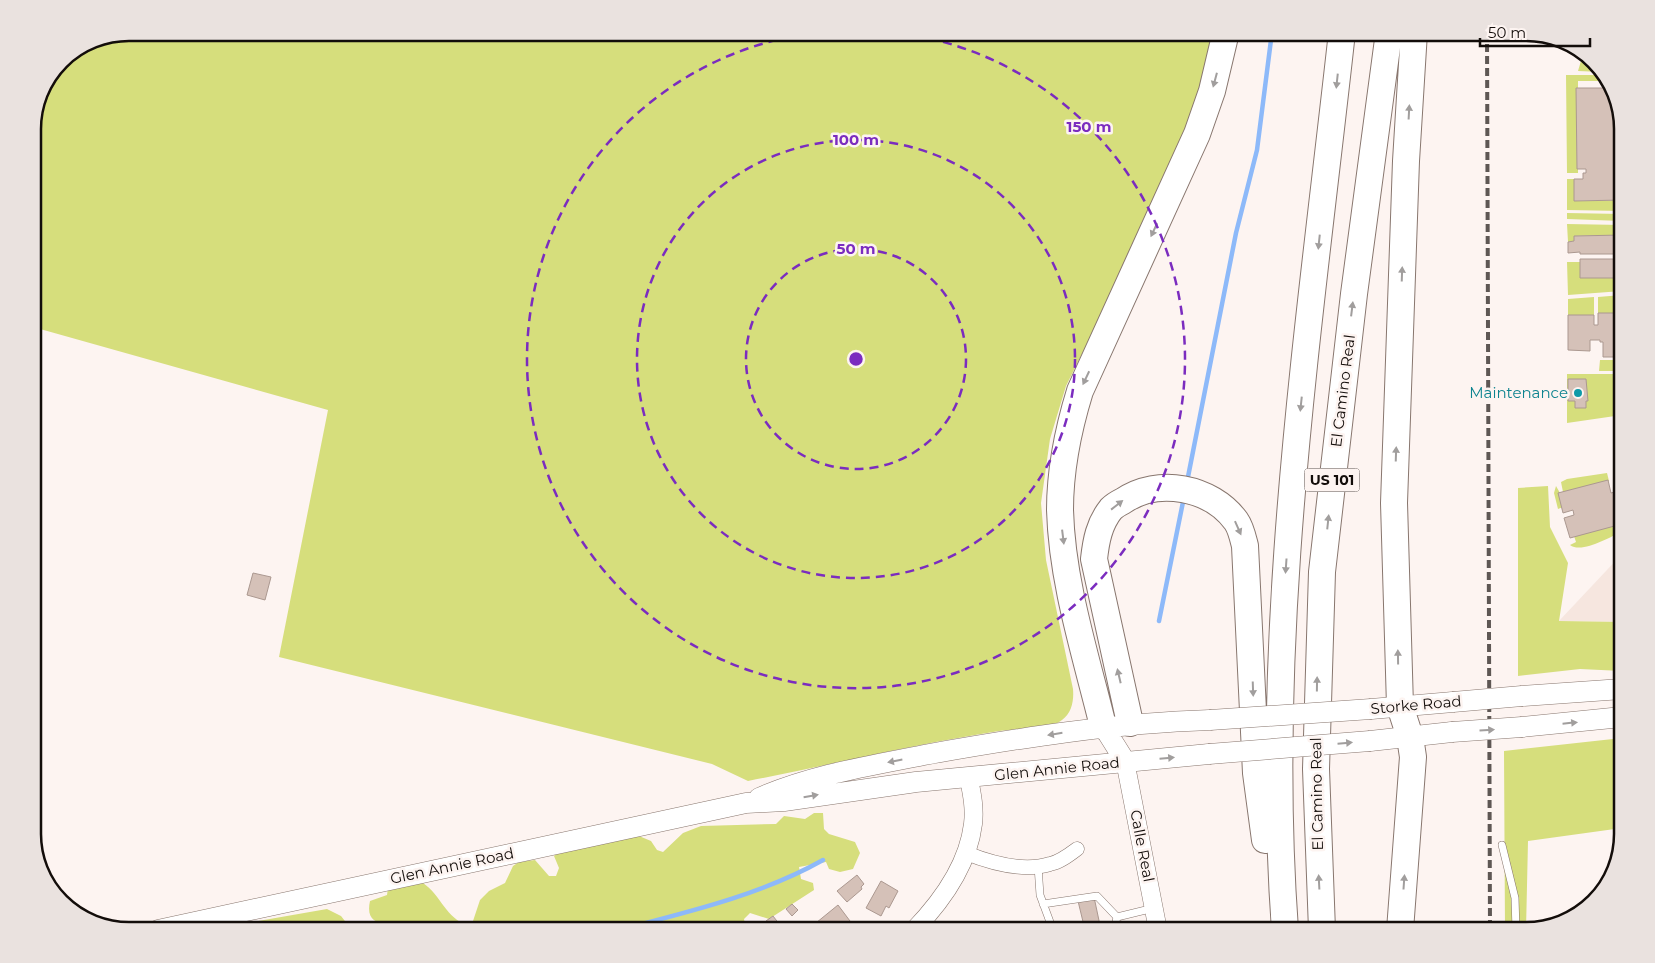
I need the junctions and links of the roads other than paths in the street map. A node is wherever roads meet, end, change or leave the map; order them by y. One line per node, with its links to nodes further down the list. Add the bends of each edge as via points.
1 (1224, 41): 10 (highway, one-way to 10, via 1197,134 1080,391 1067,440 1060,511 1068,581)
2 (1341, 41): 29 (highway, US 101, one-way to 29, via 1290,499 1283,605 1278,775)
3 (1388, 41): 30 (highway, El Camino Real / US 101, one-way to 3, via 1316,769 1322,572)
4 (1413, 41): 6 (highway, one-way to 4, via 1394,503)
5 (1614, 689): 6 (main road, Storke Road, bridge)
6 (1400, 706): 8 (main road, Storke Road, bridge); 11 (highway)
7 (1614, 718): 11 (main road, Storke Road, one-way to 7, bridge)
8 (1210, 720): 9 (main road, Glen Annie Road)
9 (1130, 723): 10 (main road, Glen Annie Road); 13 (main road); 28 (highway, one-way to 28, via 1094,559 1097,533 1111,508 1130,496 1149,489 1183,488 1224,508 1237,522 1245,546 1256,774)
10 (1103, 726): 13 (main road); 15 (main road, Glen Annie Road, one-way to 15, via 892,761 783,787)
11 (1410, 737): 12 (main road, Storke Road); 31 (highway, one-way to 11, via 1413,757)
12 (1370, 741): 13 (main road, Glen Annie Road, one-way to 12, bridge)
13 (1125, 762): 14 (main road, Glen Annie Road); 21 (street, Calle Real)
14 (969, 779): 15 (main road, Glen Annie Road, one-way to 14, via 784,801 878,786); 18 (street, via 974,824)
15 (746, 803): 23 (main road, Glen Annie Road)
16 (1502, 845): 32 (lane, via 1515,898)
17 (1077, 849): 19 (street, via 1050,864)
18 (966, 854): 19 (street, via 1013,866); 24 (street, via 948,888)
19 (1038, 866): 20 (lane)
20 (1043, 904): 22 (lane, via 1097,896); 25 (lane)
21 (1154, 908): 22 (lane); 27 (street, Calle Real)
22 (1117, 917): 26 (lane)
23 (195, 922)
24 (920, 922)
25 (1050, 922)
26 (1116, 922)
27 (1157, 922)
28 (1276, 922)
29 (1284, 922)
30 (1322, 922)
31 (1401, 922)
32 (1516, 922)

